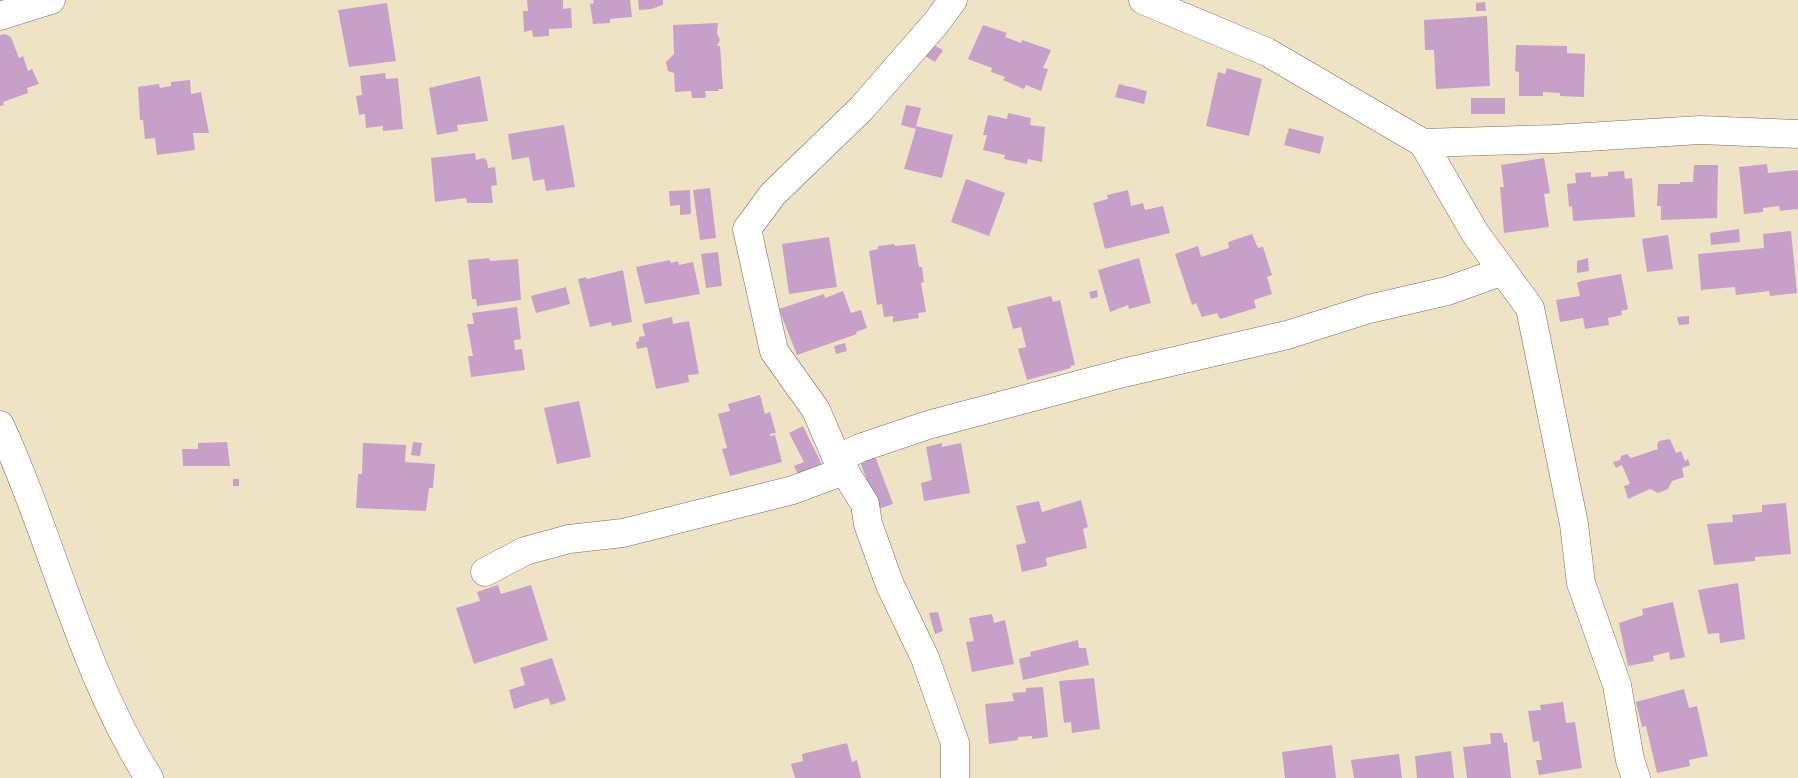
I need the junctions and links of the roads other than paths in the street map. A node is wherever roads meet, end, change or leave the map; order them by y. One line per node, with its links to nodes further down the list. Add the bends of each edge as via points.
1 (51, 0): 4 (street)
2 (953, 0): 9 (street, via 862,108 773,194 747,229 774,351 816,410)
3 (1143, 0): 6 (street, via 1267,52)
4 (0, 16)
5 (1798, 134): 6 (street, via 1700,130)
6 (1423, 143): 7 (street, via 1475,233)
7 (1503, 271): 9 (street, via 1447,291 1369,309 1287,335 1123,373 928,425 860,448); 13 (street, via 1530,308 1574,524 1582,583 1617,685)
8 (0, 425): 11 (street, via 40,521 94,669)
9 (841, 465): 10 (street, via 827,480 623,533 569,539 525,551); 12 (street, via 865,504 868,524 890,585 925,658 954,743)
10 (485, 572)
11 (149, 778)
12 (955, 778)
13 (1636, 778)

